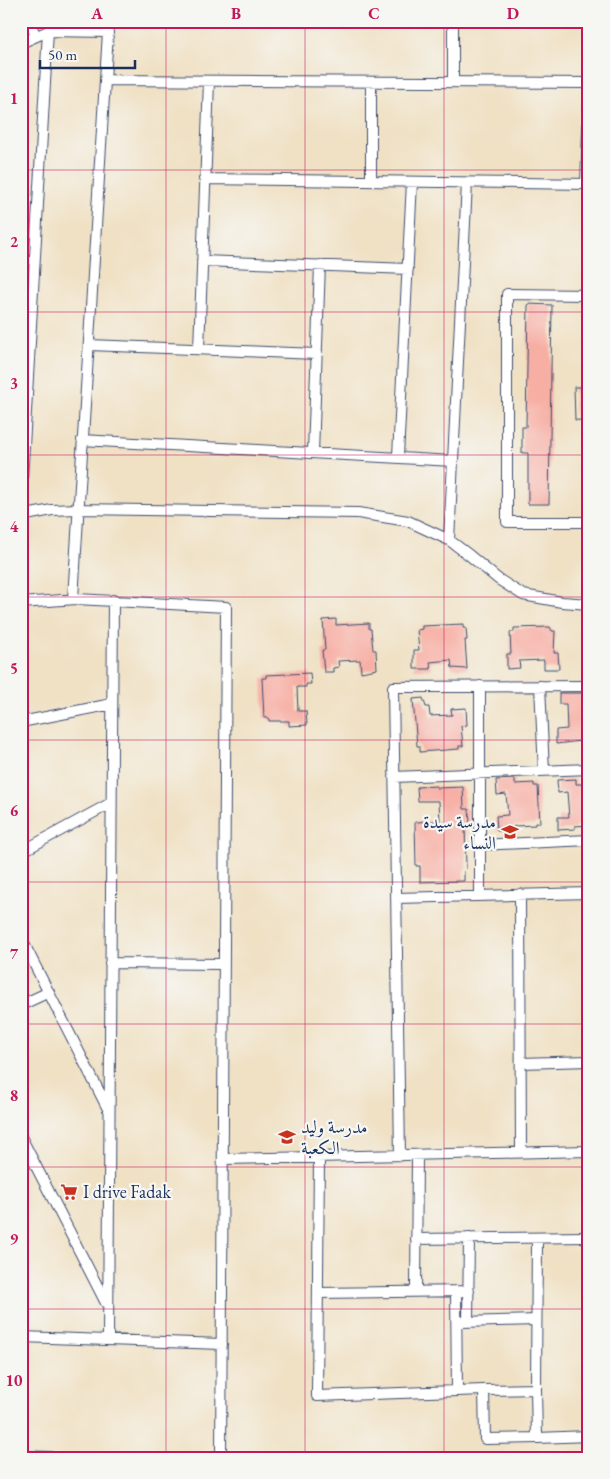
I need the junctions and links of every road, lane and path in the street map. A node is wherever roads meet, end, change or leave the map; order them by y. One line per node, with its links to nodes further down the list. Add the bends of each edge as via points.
1 (29, 21): 4 (street)
2 (453, 21): 9 (street)
3 (48, 31): 4 (street); 6 (street, via 108,32); 24 (street)
4 (36, 36): 5 (street)
5 (21, 43)
6 (105, 80): 7 (street); 21 (street)
7 (209, 81): 8 (street); 12 (street)
8 (371, 82): 9 (street); 13 (street)
9 (453, 82): 10 (street)
10 (589, 83)
11 (589, 102): 16 (street)
12 (204, 179): 13 (street); 17 (street)
13 (371, 182): 14 (street)
14 (412, 182): 15 (street); 19 (street)
15 (467, 183): 16 (street); 28 (street)
16 (587, 184)
17 (202, 261): 18 (street); 22 (street)
18 (320, 265): 19 (street); 23 (street)
19 (408, 268): 27 (street)
20 (589, 294): 32 (street, via 507,294 507,522)
21 (89, 345): 22 (street); 25 (street)
22 (199, 349): 23 (street)
23 (317, 354): 26 (street)
24 (24, 412): 29 (street)
25 (82, 440): 26 (street); 30 (street)
26 (313, 452): 27 (street)
27 (398, 456): 28 (street)
28 (453, 461): 33 (street)
29 (21, 498)
30 (78, 509): 31 (street); 33 (street, via 358,513 408,521); 34 (street)
31 (21, 516)
32 (589, 522)
33 (449, 540): 37 (street, via 523,595)
34 (73, 600): 35 (street); 36 (street)
35 (113, 600): 41 (street); 57 (street, via 226,607)
36 (21, 603)
37 (589, 604)
38 (480, 686): 39 (street); 45 (street); 46 (street, via 393,687)
39 (540, 686): 40 (street); 44 (street)
40 (589, 686)
41 (112, 704): 42 (street); 47 (street)
42 (21, 722)
43 (589, 769): 44 (street)
44 (544, 770): 45 (street)
45 (480, 773): 46 (street); 49 (street)
46 (394, 777): 54 (street)
47 (111, 803): 50 (street); 56 (street)
48 (589, 840): 49 (street)
49 (480, 845): 53 (street)
50 (21, 852)
51 (589, 893): 52 (street)
52 (520, 894): 53 (street); 61 (street)
53 (480, 895): 54 (street)
54 (396, 898): 67 (street)
55 (21, 938): 58 (street)
56 (110, 963): 57 (street); 62 (street)
57 (224, 964): 69 (street)
58 (49, 992): 59 (street); 62 (street)
59 (21, 1005)
60 (589, 1061): 61 (street)
61 (521, 1063): 65 (street)
62 (109, 1112): 78 (street)
63 (21, 1137): 78 (street)
64 (589, 1151): 65 (street)
65 (521, 1153): 66 (street)
66 (417, 1155): 67 (street); 71 (street)
67 (400, 1156): 68 (street)
68 (319, 1157): 69 (street); 77 (street)
69 (223, 1159): 84 (street)
70 (589, 1237): 73 (street)
71 (416, 1238): 72 (street); 76 (street)
72 (469, 1238): 73 (street); 74 (street)
73 (537, 1238): 79 (street)
74 (469, 1290): 75 (street); 81 (street)
75 (456, 1291): 76 (street); 80 (street)
76 (416, 1292): 77 (street)
77 (318, 1293): 87 (street, via 317,1396)
78 (108, 1306): 83 (street)
79 (536, 1320): 81 (street); 85 (street)
80 (456, 1322): 81 (street); 87 (street)
81 (468, 1322)
82 (21, 1337): 83 (street)
83 (108, 1340): 84 (street)
84 (222, 1344): 92 (street)
85 (536, 1389): 86 (street); 89 (street)
86 (484, 1390): 87 (street); 89 (street, via 485,1439)
87 (457, 1391)
88 (589, 1436): 89 (street)
89 (537, 1438)
90 (21, 1457): 91 (street)
91 (50, 1458)
92 (221, 1458)

